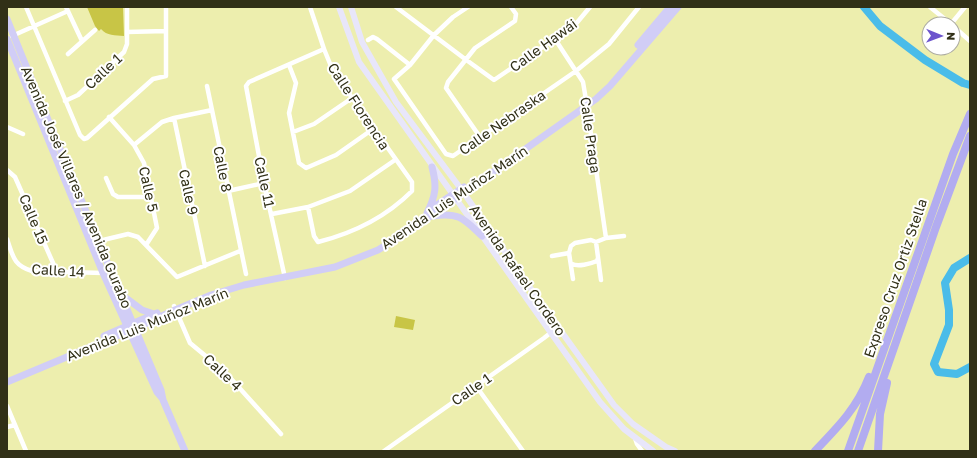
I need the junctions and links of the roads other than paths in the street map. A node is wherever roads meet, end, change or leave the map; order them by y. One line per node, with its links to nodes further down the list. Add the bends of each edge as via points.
1 (26, 7): 20 (street)
2 (127, 7): 23 (street, Calle 1)
3 (166, 7): 22 (street)
4 (310, 7): 31 (street, Calle Florencia)
5 (339, 7): 53 (main road, Avenida Rafael Cordero, via 358,62)
6 (351, 7): 58 (main road, Avenida Rafael Cordero, via 362,42 396,102)
7 (396, 7): 25 (street)
8 (468, 7): 25 (street)
9 (511, 7): 33 (street, via 516,14 515,20 475,48)
10 (590, 7): 27 (street, Calle Hawái, via 575,25)
11 (639, 7): 36 (street, Calle Nebraska, via 609,44)
12 (670, 7): 40 (main road, Avenida Luis Muñoz Marín)
13 (678, 7): 40 (main road, Avenida Luis Muñoz Marín, via 610,86)
14 (930, 7): 17 (street)
15 (965, 7): 18 (street)
16 (67, 9): 20 (street); 29 (street)
17 (941, 16)
18 (958, 16)
19 (7, 19): 26 (main road, Avenida José Villares / Avenida Gurabo)
20 (34, 25): 26 (street); 39 (street)
21 (95, 30): 29 (street)
22 (166, 31): 23 (street); 43 (street, via 166,76 153,80)
23 (127, 32): 39 (street, Calle 1, via 124,52 78,95)
24 (961, 33): 30 (street)
25 (434, 35): 33 (street); 35 (street)
26 (9, 37): 68 (main road, Avenida José Villares / Avenida Gurabo); 78 (main road, Avenida José Villares / Avenida Gurabo)
27 (555, 39): 33 (street, Calle Hawái, via 494,80); 36 (street, Calle Praga)
28 (368, 40): 35 (street, via 373,37)
29 (82, 41): 32 (street)
30 (970, 41)
31 (324, 49): 34 (street); 38 (street, Calle Florencia, via 333,71)
32 (68, 54)
33 (465, 60): 50 (street, via 446,88)
34 (289, 65): 47 (street, via 296,83 289,114); 56 (street, Calle 11, via 249,82 246,86)
35 (410, 65): 50 (street, Calle Nebraska, via 394,79 446,154 453,156)
36 (576, 71): 40 (street, Calle Praga, via 583,82); 50 (street, Calle Nebraska)
37 (207, 86): 41 (street, Calle 8)
38 (352, 98): 46 (street, Calle Florencia); 47 (street, via 314,124)
39 (65, 101): 43 (street, via 77,130 84,139)
40 (587, 103): 58 (main road, Avenida Luis Muñoz Marín); 66 (street, Calle Praga)
41 (212, 110): 44 (street); 57 (street, Calle 8)
42 (970, 114): 93 (highway, Expreso Cruz Ortiz Stella, via 952,154)
43 (110, 118): 51 (street, Calle 5)
44 (174, 118): 51 (street, via 162,122); 76 (street, Calle 9)
45 (7, 127): 48 (street)
46 (373, 129): 47 (street, via 336,155 306,168 299,163); 52 (street, Calle Florencia)
47 (293, 132)
48 (22, 134)
49 (970, 136): 94 (highway, Expreso Cruz Ortiz Stella)
50 (480, 137)
51 (134, 145): 59 (street, Calle 5, via 144,163)
52 (395, 160): 61 (street, via 350,191); 61 (street, Calle Florencia, via 412,182 412,191 369,224 337,238 318,242 314,236)
53 (432, 167): 60 (main road, Avenida Rafael Cordero); 63 (main road, via 435,178 434,196)
54 (7, 170): 77 (street, Calle 15, via 16,177)
55 (106, 178): 59 (street, via 113,194 118,197)
56 (264, 183): 57 (street); 62 (street, Calle 11)
57 (228, 191): 71 (street, Calle 8)
58 (462, 191): 60 (main road, Avenida Luis Muñoz Marín); 88 (main road, Avenida Rafael Cordero)
59 (151, 197): 70 (street, Calle 5, via 157,228)
60 (454, 197): 63 (main road, Avenida Luis Muñoz Marín); 64 (main road, Avenida Rafael Cordero)
61 (308, 207): 62 (street)
62 (272, 214): 80 (street, Calle 11)
63 (429, 214): 64 (main road, via 456,215); 80 (main road, Avenida Luis Muñoz Marín, via 356,255 332,264)
64 (482, 236): 91 (main road, Avenida Rafael Cordero)
65 (624, 236): 66 (street)
66 (606, 238): 69 (street)
67 (7, 239): 77 (street, Calle 14, via 14,259 21,267 32,271)
68 (99, 241): 70 (street, via 128,234 138,237); 83 (main road, Avenida José Villares / Avenida Gurabo)
69 (596, 242): 72 (street, via 591,240 575,243); 74 (street)
70 (146, 245): 76 (street, via 177,277)
71 (240, 251): 76 (street); 79 (street, Calle 8)
72 (569, 252): 73 (street); 75 (street)
73 (552, 256)
74 (598, 258): 75 (street, via 593,263 575,266); 82 (street)
75 (572, 264): 81 (street)
76 (205, 266)
77 (57, 272): 78 (street, Calle 14)
78 (103, 273): 85 (main road, Avenida José Villares / Avenida Gurabo)
79 (246, 274)
80 (284, 275): 84 (main road, Avenida Luis Muñoz Marín, via 223,286)
81 (573, 279)
82 (601, 280)
83 (121, 294): 86 (main road, via 142,310); 89 (main road, Avenida José Villares / Avenida Gurabo)
84 (174, 308): 86 (main road, Avenida Luis Muñoz Marín); 87 (main road, Avenida Luis Muñoz Marín); 101 (street, Calle 4, via 190,343 225,372)
85 (120, 309): 89 (main road, Avenida José Villares / Avenida Gurabo); 90 (main road, via 121,323)
86 (154, 314): 89 (main road, Avenida Luis Muñoz Marín)
87 (147, 322): 89 (main road, Avenida Luis Muñoz Marín); 92 (main road, via 142,331)
88 (558, 326): 91 (street, Calle 1); 109 (main road, Avenida Rafael Cordero, via 614,405 633,424)
89 (132, 327): 90 (main road, Avenida Luis Muñoz Marín); 92 (main road, Avenida José Villares / Avenida Gurabo)
90 (117, 333): 92 (main road); 95 (main road, Avenida Luis Muñoz Marín); 96 (main road, Avenida Luis Muñoz Marín)
91 (550, 333): 97 (street, Calle 1); 102 (main road, Avenida Rafael Cordero, via 614,420)
92 (140, 346): 104 (main road, Avenida José Villares / Avenida Gurabo, via 157,392)
93 (885, 346): 110 (highway, via 872,367 857,402 842,423); 111 (highway, Expreso Cruz Ortiz Stella)
94 (893, 351): 112 (highway, Expreso Cruz Ortiz Stella); 113 (highway, via 890,374 882,401)
95 (7, 378)
96 (7, 382)
97 (476, 386): 105 (street, Calle 1); 106 (street)
98 (7, 406): 99 (street)
99 (16, 425): 100 (street); 103 (street)
100 (7, 427)
101 (281, 434)
102 (635, 438): 107 (street); 108 (main road, Avenida Rafael Cordero)
103 (26, 451)
104 (185, 451)
105 (384, 451)
106 (523, 451)
107 (642, 451)
108 (653, 451)
109 (675, 451)
110 (815, 451)
111 (848, 451)
112 (858, 451)
113 (878, 451)

